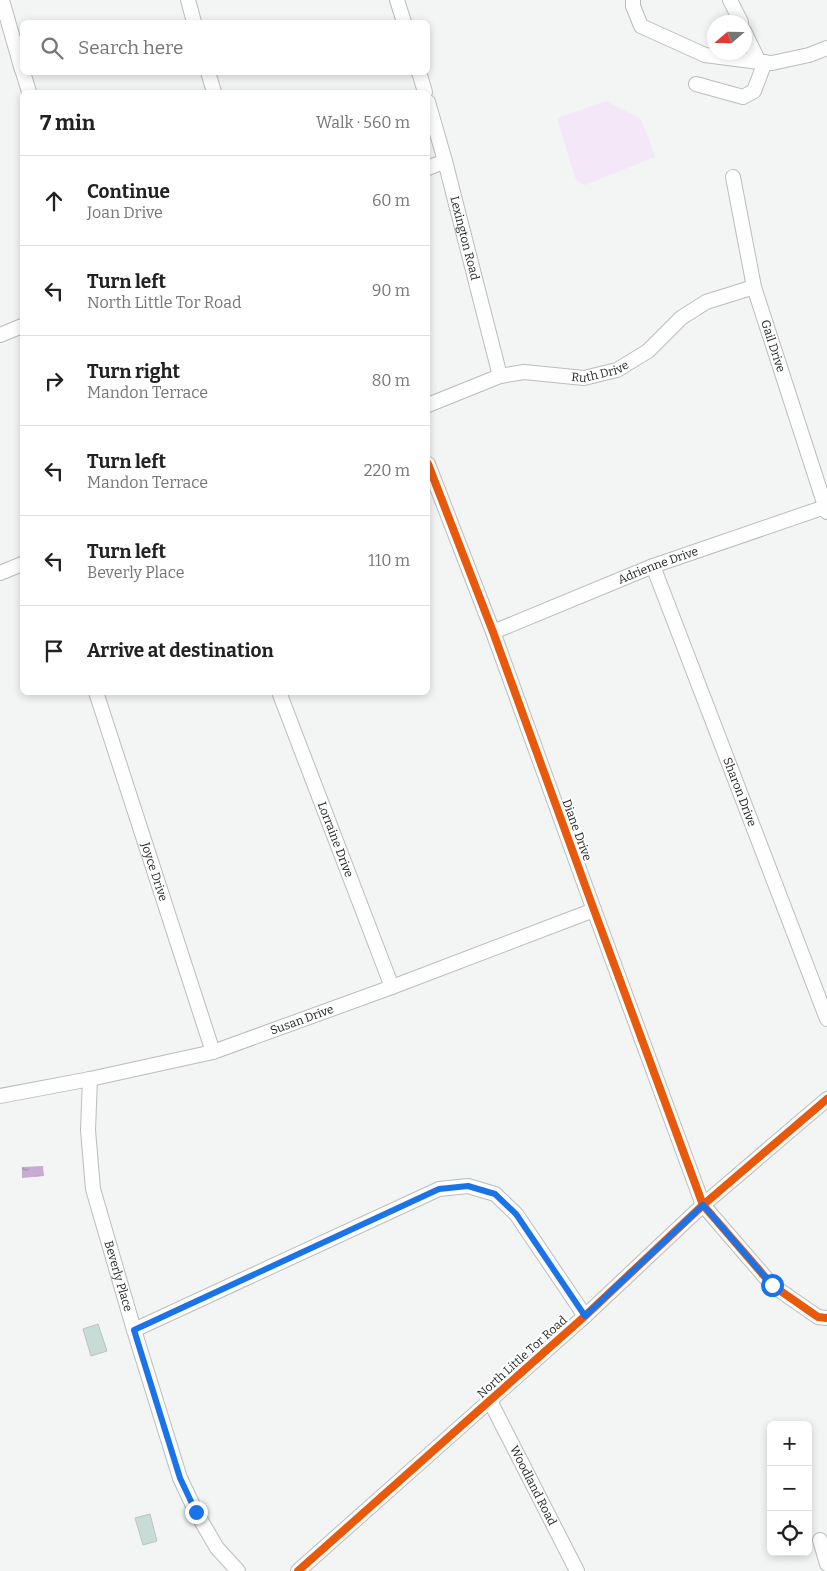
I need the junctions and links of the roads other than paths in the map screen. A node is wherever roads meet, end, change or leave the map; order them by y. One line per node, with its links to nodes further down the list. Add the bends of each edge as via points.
1 (2, 0): 11 (street)
2 (188, 0): 7 (street)
3 (397, 0): 8 (street)
4 (633, 0): 12 (street, via 641,26 705,55)
5 (730, 0): 6 (street)
6 (738, 15)
7 (193, 20)
8 (403, 20)
9 (752, 45): 12 (street)
10 (827, 48): 12 (street, via 772,63)
11 (20, 61)
12 (762, 62): 16 (street, via 754,91 743,97)
13 (24, 75): 17 (street)
14 (209, 75): 18 (street)
15 (420, 75): 19 (street)
16 (696, 84)
17 (28, 90)
18 (213, 90)
19 (424, 90)
20 (430, 109): 21 (street, Lexington Road)
21 (445, 161): 22 (street); 27 (street, Lexington Road)
22 (430, 167)
23 (733, 177): 24 (street, Gail Drive)
24 (754, 287): 27 (street, Ruth Drive, via 706,302 681,318 648,351 617,370 584,378 524,372); 30 (street, Gail Drive)
25 (20, 327): 26 (street)
26 (0, 335)
27 (500, 376): 28 (street, Ruth Drive)
28 (430, 404)
29 (430, 469): 34 (street, Diane Drive)
30 (826, 510): 32 (street, Adrienne Drive)
31 (20, 565): 33 (street)
32 (654, 566): 34 (street, Adrienne Drive); 39 (street, Sharon Drive)
33 (0, 573)
34 (493, 632): 37 (street, Diane Drive)
35 (97, 695): 40 (street, Joyce Drive)
36 (280, 695): 38 (street, Lorraine Drive)
37 (594, 910): 38 (street, Susan Drive); 44 (street, Diane Drive)
38 (392, 987): 40 (street, Susan Drive)
39 (827, 1019)
40 (213, 1052): 41 (street, Susan Drive)
41 (90, 1079): 42 (street, Susan Drive); 47 (street, Beverly Place, via 88,1130 93,1189)
42 (0, 1096)
43 (827, 1099): 44 (street, North Little Tor Road)
44 (703, 1205): 45 (street, North Little Tor Road); 46 (street, via 772,1285 818,1317)
45 (585, 1316): 47 (street, via 516,1214 495,1194 468,1186 439,1189); 48 (street, North Little Tor Road)
46 (827, 1318)
47 (134, 1330): 51 (street, Beverly Place, via 180,1478 217,1548)
48 (490, 1401): 52 (street, North Little Tor Road); 53 (street, Woodland Road)
49 (820, 1540): 50 (street)
50 (827, 1564)
51 (238, 1571)
52 (298, 1571)
53 (577, 1571)

